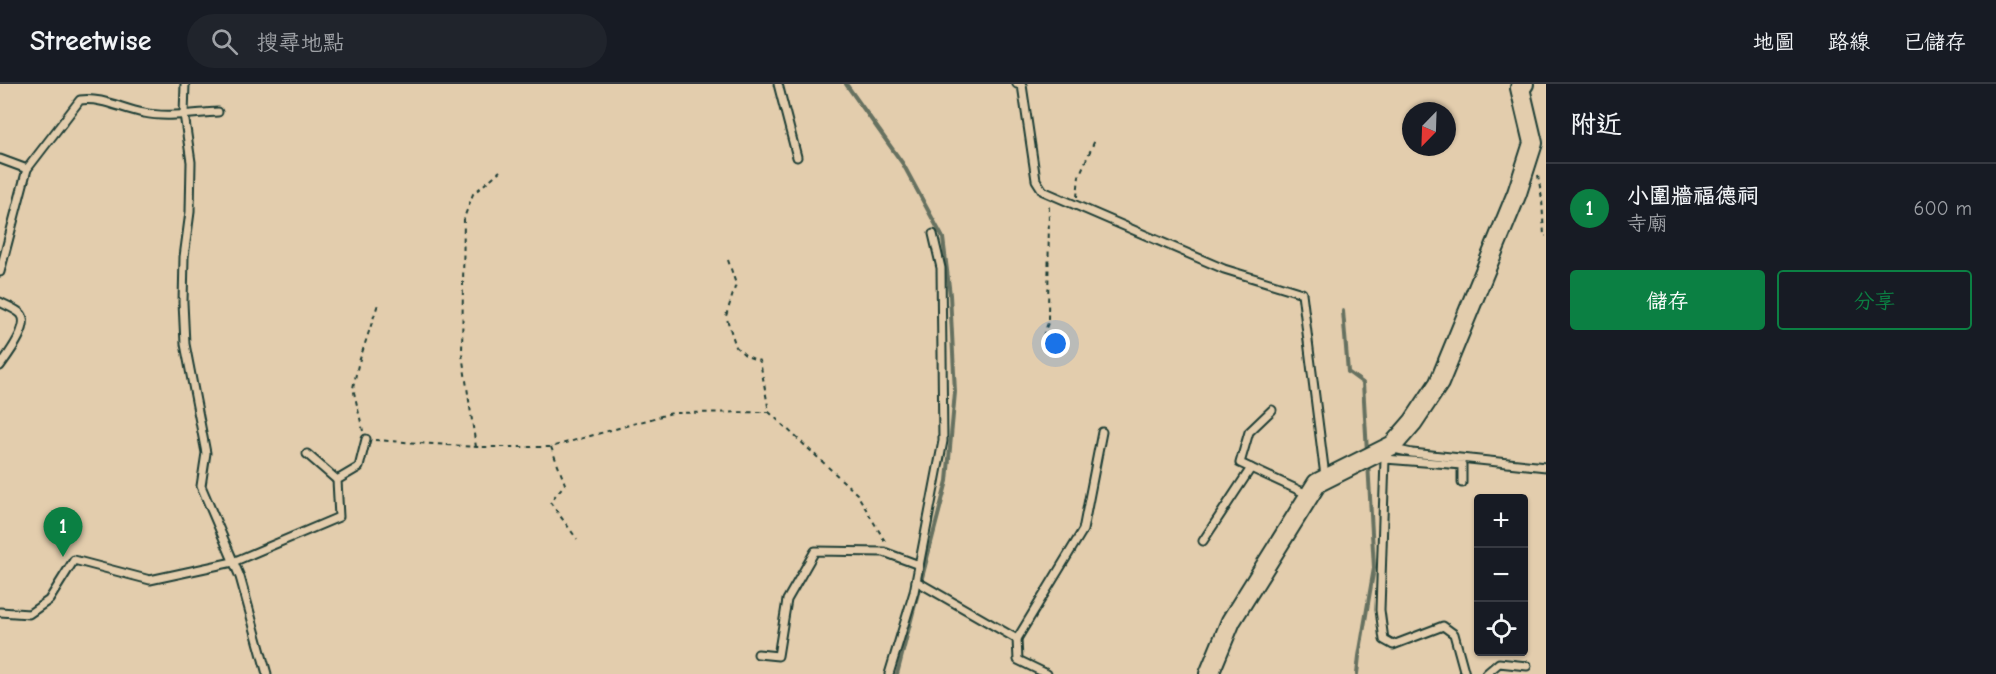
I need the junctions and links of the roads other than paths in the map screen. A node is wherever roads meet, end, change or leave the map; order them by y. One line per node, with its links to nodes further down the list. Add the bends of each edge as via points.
1 (184, 84): 6 (lane)
2 (778, 84): 7 (lane)
3 (1017, 84): 21 (lane, via 1022,85 1036,180 1043,191 1224,269 1302,293)
4 (1521, 86): 18 (street, via 1533,142 1517,193 1439,383 1413,422)
5 (218, 112): 6 (lane)
6 (184, 114): 9 (lane, via 157,115 92,98 80,100); 26 (lane, via 192,162 184,257 185,344 206,453 201,486)
7 (797, 157)
8 (0, 159): 9 (lane)
9 (27, 169): 11 (lane)
10 (933, 234): 27 (lane, via 941,268 943,441)
11 (0, 273)
12 (0, 302): 13 (lane, via 24,317 16,343)
13 (0, 366)
14 (1272, 410): 20 (lane, via 1249,432 1240,463)
15 (1102, 432): 30 (lane, via 1083,530)
16 (366, 439): 22 (lane, via 359,467)
17 (307, 454): 22 (lane)
18 (1380, 454): 19 (lane, via 1412,453); 21 (street); 23 (lane, via 1462,465); 37 (lane, via 1380,610 1384,640 1393,645 1443,626 1454,634)
19 (1546, 467)
20 (1251, 468): 24 (lane); 25 (lane)
21 (1325, 479): 24 (street)
22 (337, 480): 26 (lane, via 339,517)
23 (1462, 483)
24 (1309, 495): 36 (street, via 1231,621)
25 (1203, 541)
26 (233, 562): 29 (lane, via 150,580 74,560 49,600 29,614); 33 (lane)
27 (919, 565): 28 (lane); 31 (lane, via 884,552 815,551 788,600 778,656)
28 (916, 581): 30 (lane); 34 (lane)
29 (0, 612)
30 (1017, 639): 35 (lane, via 1018,660)
31 (758, 654)
32 (1527, 666): 38 (lane, via 1499,663)
33 (267, 674)
34 (889, 674)
35 (1047, 674)
36 (1209, 674)
37 (1465, 674)
38 (1486, 674)

